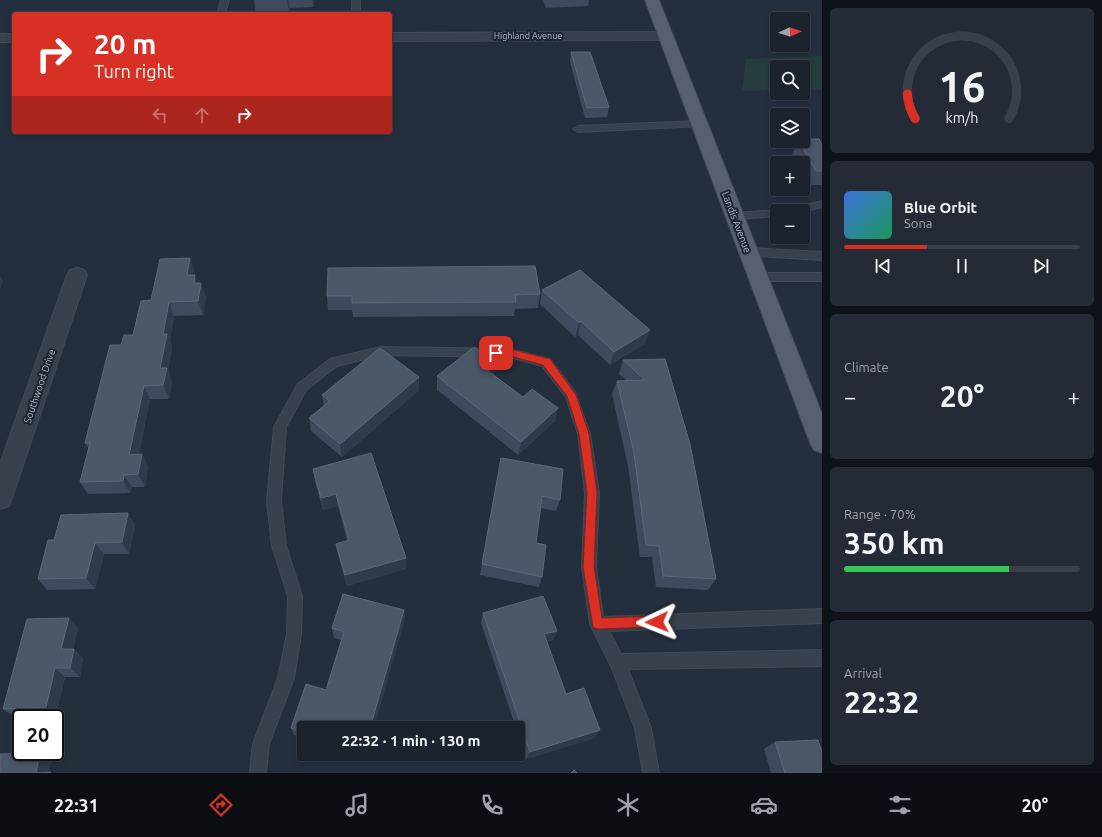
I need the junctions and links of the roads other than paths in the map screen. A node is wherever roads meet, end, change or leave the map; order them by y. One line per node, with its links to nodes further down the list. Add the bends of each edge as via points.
1 (225, 0): 4 (lane)
2 (356, 0): 5 (lane)
3 (652, 0): 6 (main road, Landis Avenue)
4 (222, 12)
5 (356, 12)
6 (665, 36): 7 (street, Highland Avenue); 10 (main road, Landis Avenue)
7 (392, 37)
8 (0, 38): 9 (street)
9 (12, 38)
10 (699, 124): 11 (lane); 15 (main road, Landis Avenue)
11 (578, 129)
12 (822, 204): 13 (lane)
13 (810, 207)
14 (770, 213): 15 (lane)
15 (734, 216): 16 (main road, Landis Avenue)
16 (748, 252): 17 (lane); 19 (main road, Landis Avenue)
17 (822, 256)
18 (77, 275): 22 (street, Southwood Drive)
19 (758, 277): 20 (lane); 21 (main road, Landis Avenue)
20 (822, 277)
21 (820, 432)
22 (0, 498)
23 (822, 616): 24 (lane)
24 (597, 624): 26 (lane); 27 (lane, via 589,567 592,493 584,434 571,395 546,362 510,353 381,351 334,362 302,387 280,426 274,502 279,546 295,596 294,634 286,678 261,744)
25 (822, 658): 26 (lane)
26 (617, 662): 28 (lane, via 643,728)
27 (258, 773)
28 (651, 773)

